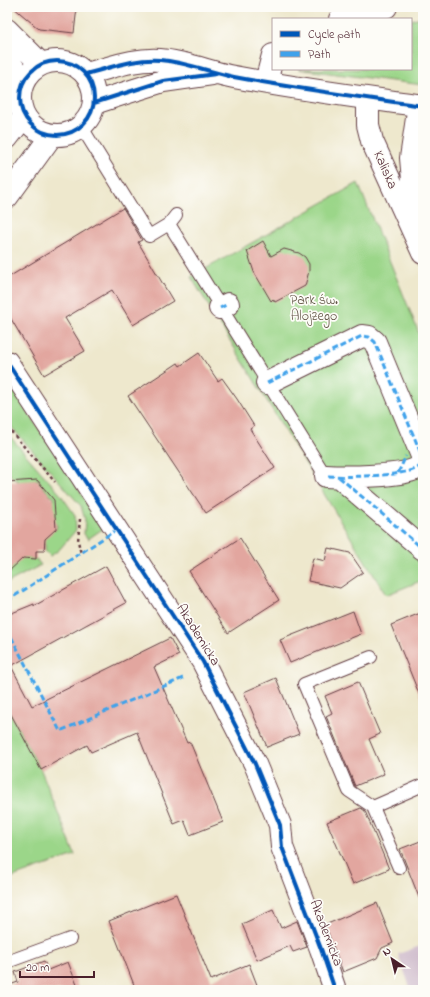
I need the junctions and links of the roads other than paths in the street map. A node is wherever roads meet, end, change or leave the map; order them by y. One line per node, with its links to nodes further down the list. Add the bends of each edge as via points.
1 (386, 7): 2 (street)
2 (344, 18)
3 (7, 30): 6 (street)
4 (7, 59): 9 (street)
5 (272, 59): 10 (street)
6 (41, 64): 8 (street, via 53,60 65,61 77,66); 9 (street)
7 (218, 73): 8 (street, via 187,63 159,60 130,62); 10 (street); 12 (street, via 163,81)
8 (86, 74): 12 (street, via 93,88)
9 (23, 80): 14 (street, via 20,104)
10 (266, 82): 11 (street)
11 (368, 99): 13 (street); 19 (street, Kaliska, via 368,125 372,141)
12 (94, 103): 15 (street, via 87,120)
13 (421, 106): 19 (street, Kaliska, via 412,142 411,158)
14 (24, 116): 16 (street, via 41,132); 17 (street)
15 (81, 126): 16 (street, via 72,132); 21 (lane, via 149,236 172,219)
16 (52, 135): 18 (street)
17 (7, 138)
18 (7, 197)
19 (420, 244)
20 (7, 362): 31 (street, Akademicka, via 203,662 255,764 280,825 282,847)
21 (267, 383): 22 (street, via 362,336 369,337 375,342 422,456); 23 (lane)
22 (412, 464): 23 (street)
23 (331, 477): 24 (street)
24 (423, 549)
25 (371, 657): 27 (lane, via 304,684 349,791)
26 (423, 785): 27 (lane)
27 (373, 807): 28 (lane)
28 (399, 868)
29 (70, 938): 30 (lane)
30 (7, 962)
31 (332, 982)

